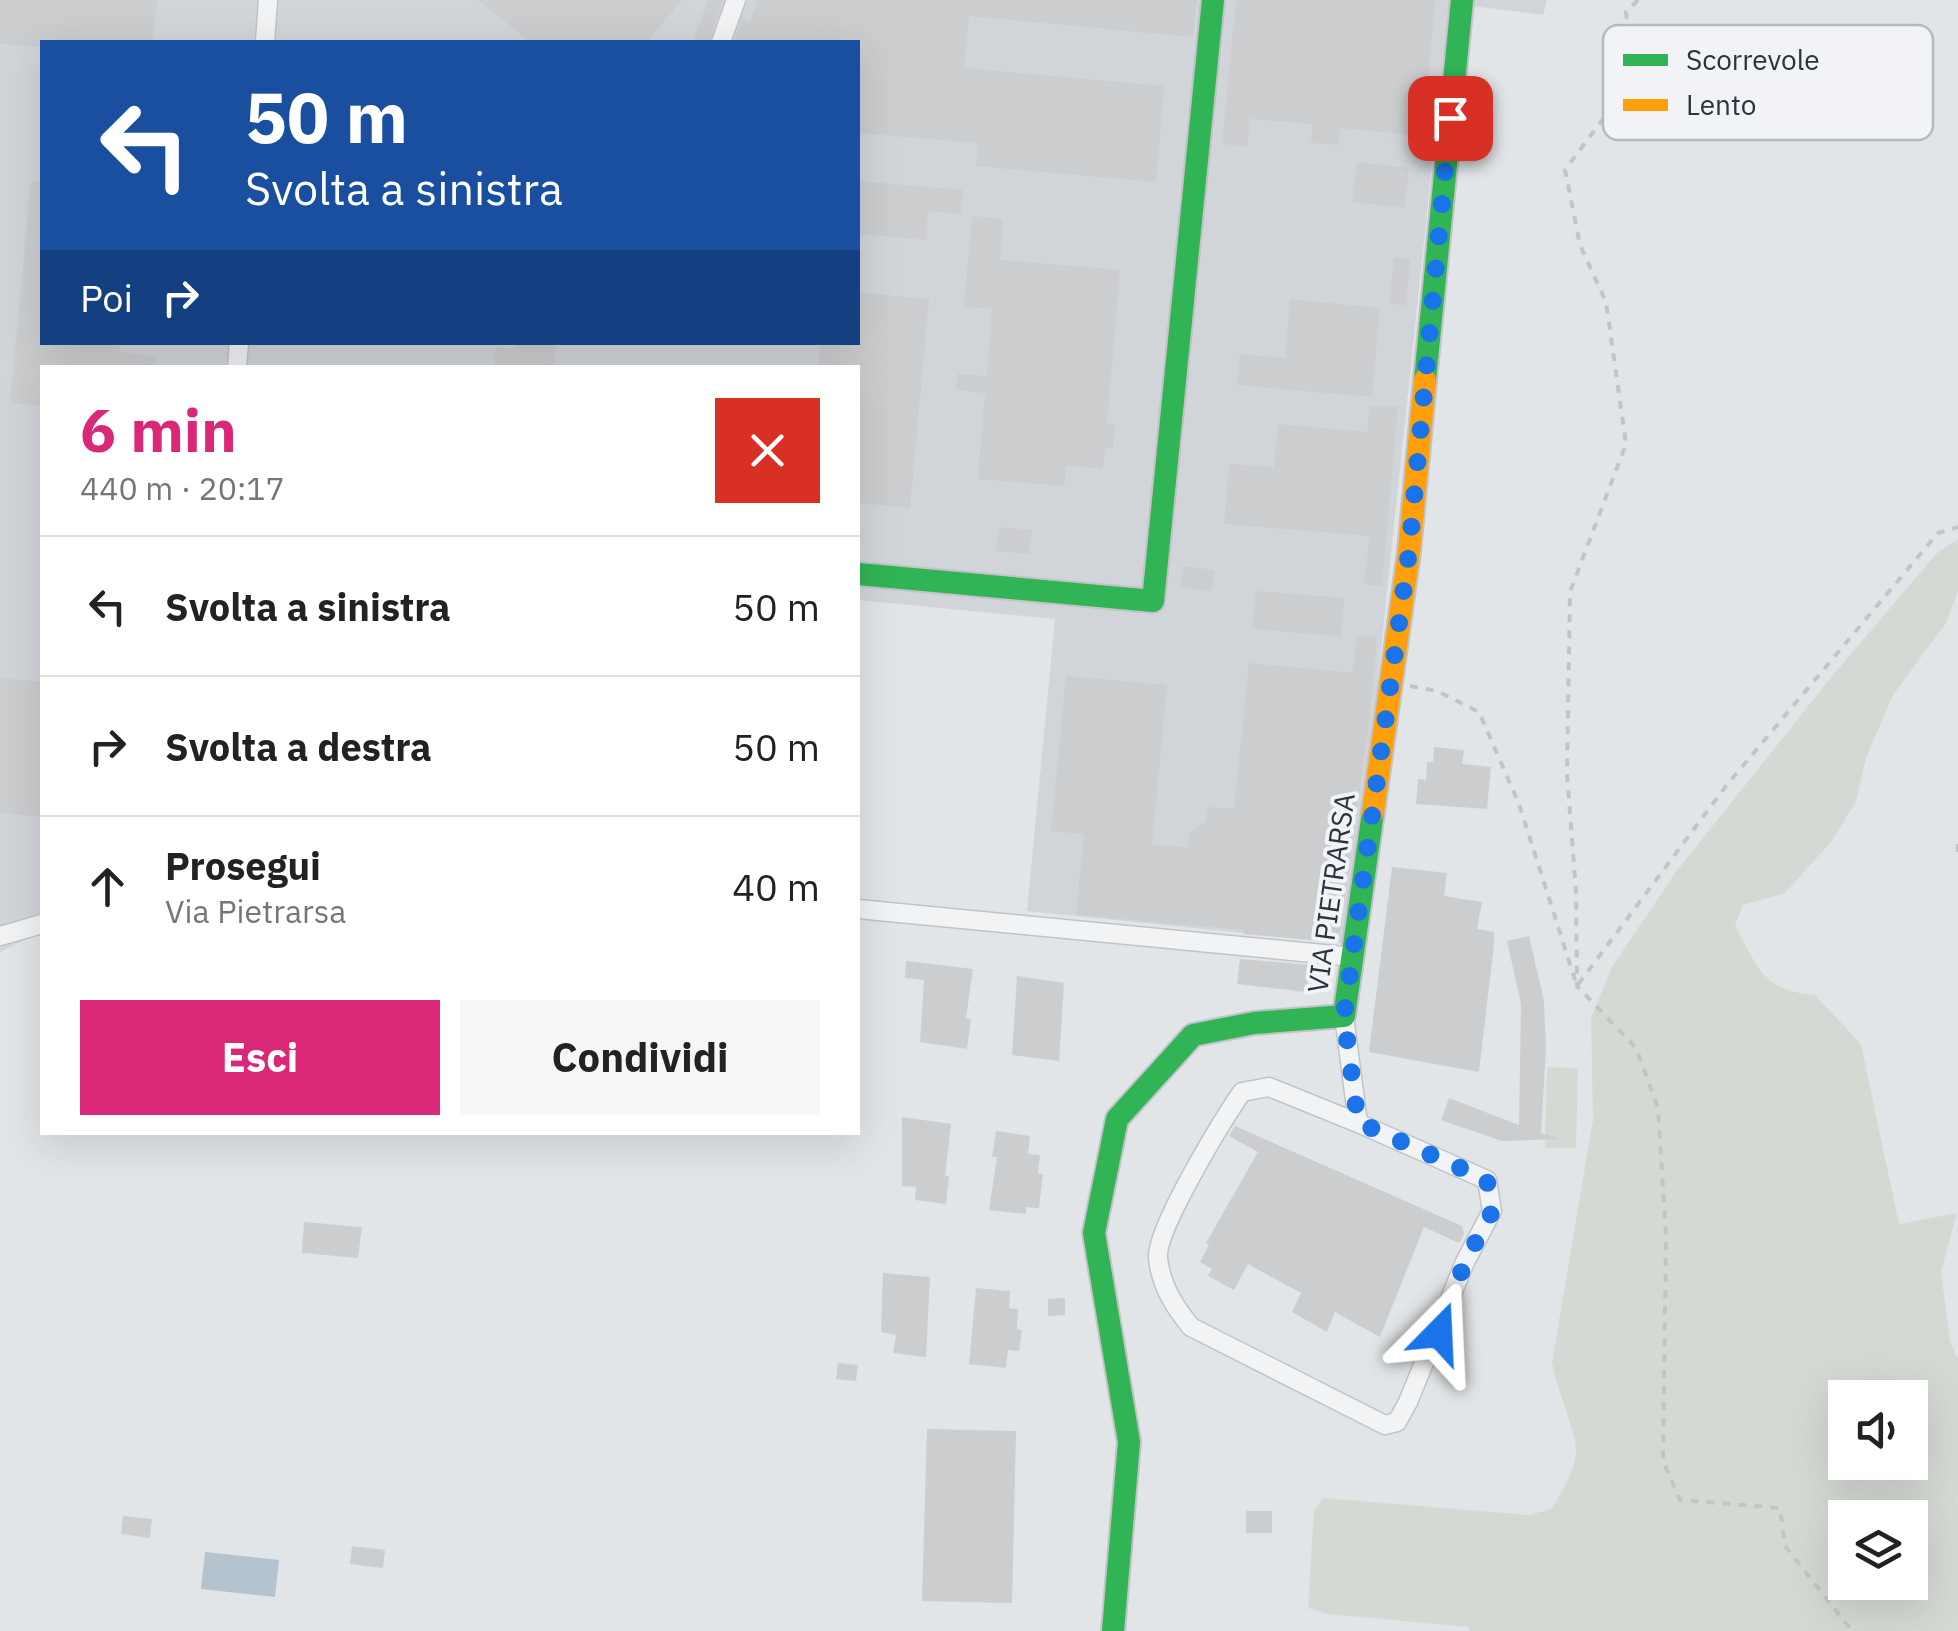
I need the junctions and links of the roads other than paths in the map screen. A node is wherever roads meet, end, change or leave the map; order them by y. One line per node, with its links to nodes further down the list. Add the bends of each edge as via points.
1 (268, 0): 5 (street)
2 (736, 0): 6 (street)
3 (1212, 0): 7 (street, via 1153,601)
4 (1462, 0): 11 (street, VIA PIETRARSA, via 1409,552)
5 (264, 40)
6 (722, 40)
7 (860, 574)
8 (860, 909): 11 (street)
9 (40, 925): 10 (street)
10 (0, 936)
11 (1354, 957): 12 (street, VIA PIETRARSA)
12 (1344, 1016): 13 (street); 14 (street, VIA PIETRARSA, via 1193,1035 1117,1120 1094,1233 1129,1442)
13 (1358, 1122): 13 (street, via 1487,1180 1492,1212 1408,1402 1397,1422 1385,1425 1191,1326 1169,1299 1157,1254 1210,1138 1242,1092 1269,1087)
14 (1114, 1631)

